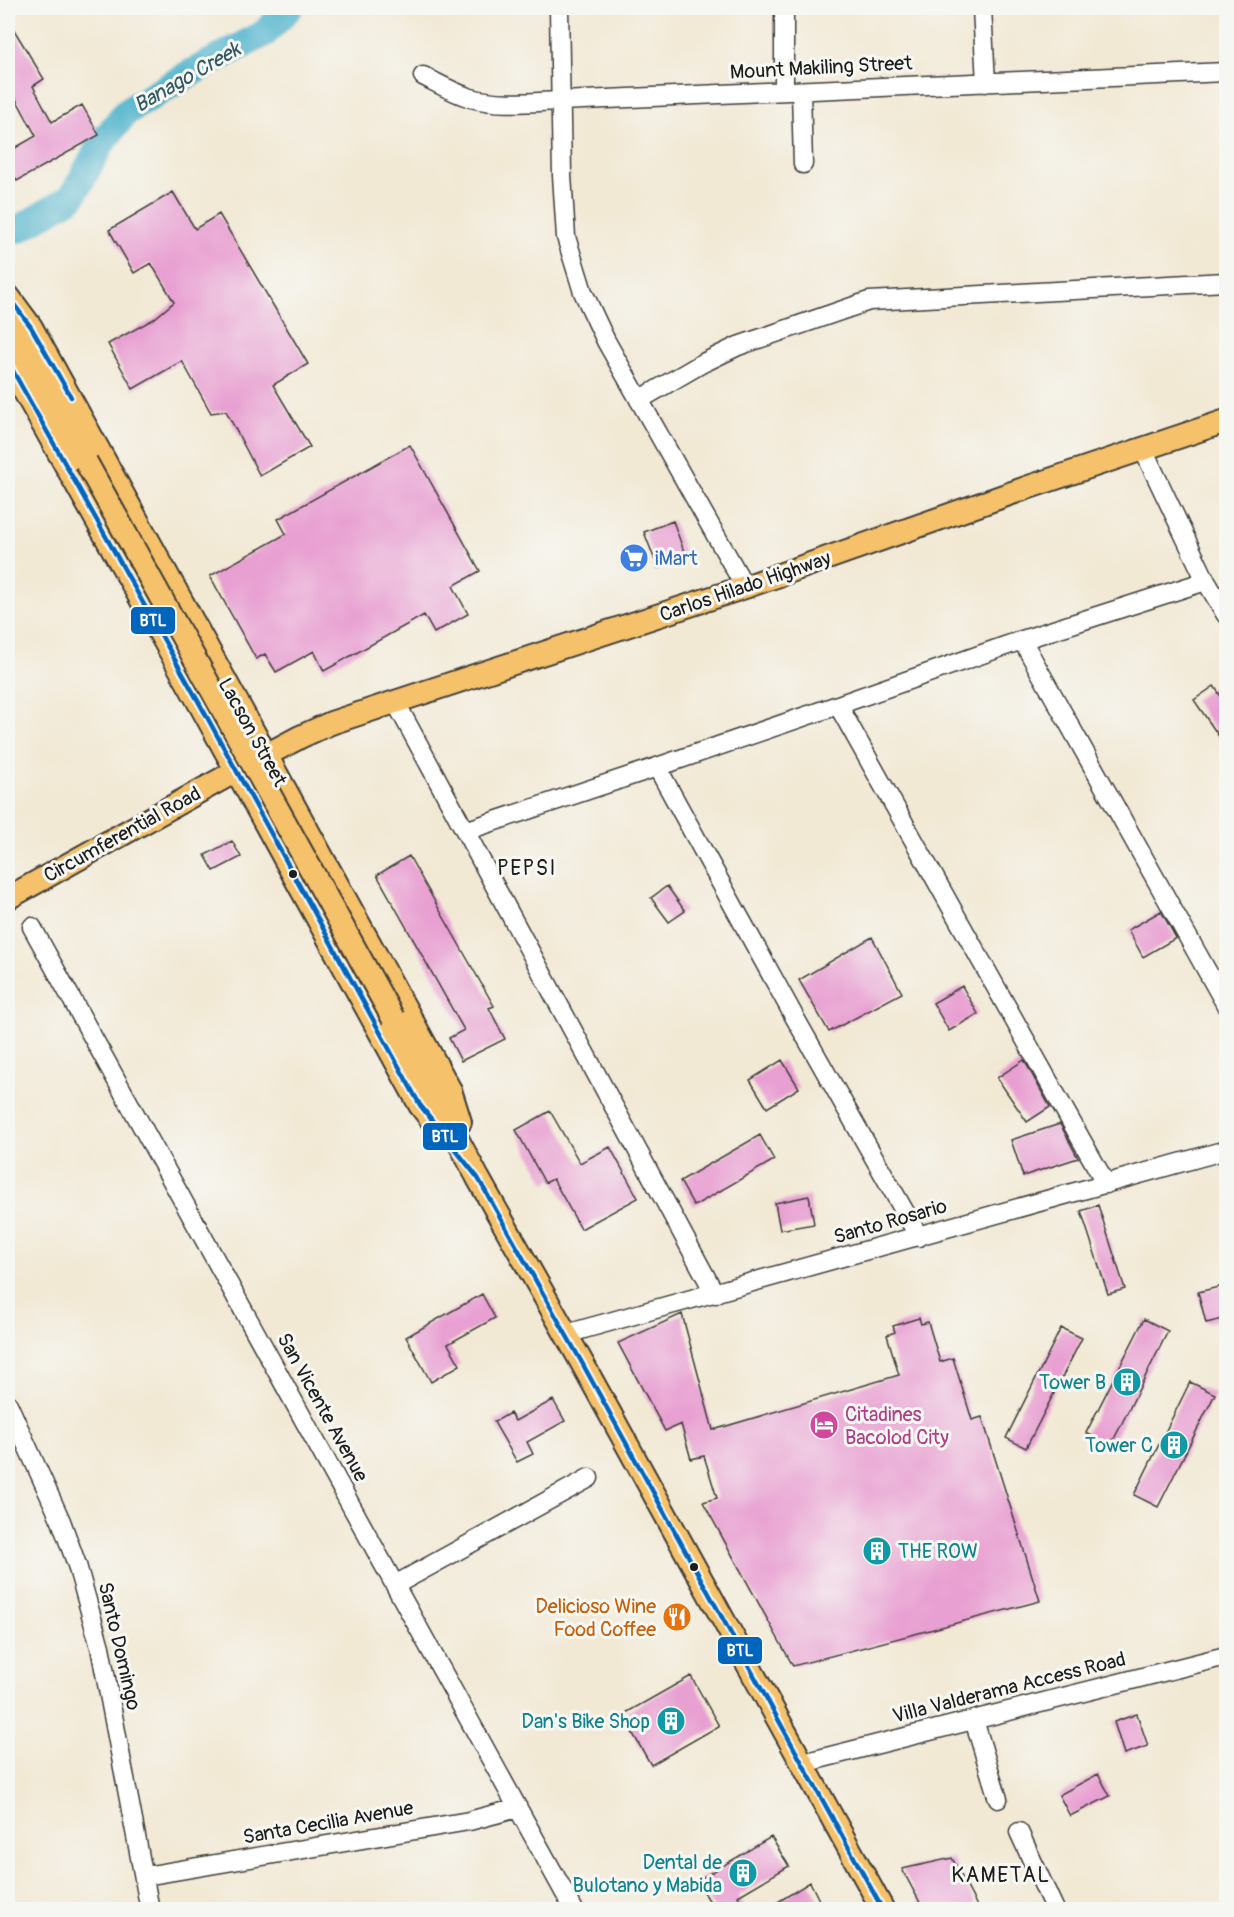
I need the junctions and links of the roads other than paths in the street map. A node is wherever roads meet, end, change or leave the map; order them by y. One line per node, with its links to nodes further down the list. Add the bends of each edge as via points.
1 (559, 8): 8 (street)
2 (784, 8): 7 (street)
3 (982, 8): 6 (street)
4 (1227, 72): 6 (street, Mount Makiling Street)
5 (423, 76): 8 (street, Mount Makiling Street, via 471,98 494,102)
6 (986, 83): 7 (street, Mount Makiling Street)
7 (792, 91): 8 (street, Mount Makiling Street); 9 (street)
8 (561, 101): 15 (street, via 566,237 583,292)
9 (803, 164)
10 (1227, 282): 15 (street, via 869,301 738,346)
11 (8, 296): 24 (main road, Lacson Street, via 32,327)
12 (8, 308): 14 (main road, Lacson Street)
13 (8, 328): 14 (main road, Lacson Street)
14 (15, 355): 26 (main road, Lacson Street); 32 (main road, Lacson Street, bridge, via 86,462)
15 (639, 400): 19 (street)
16 (1227, 421): 17 (main road, Carlos Hilado Highway)
17 (1143, 449): 18 (street); 19 (main road, Carlos Hilado Highway)
18 (1206, 581): 20 (street); 21 (street)
19 (745, 587): 22 (main road, Carlos Hilado Highway)
20 (1227, 615)
21 (1022, 640): 23 (street); 30 (street)
22 (395, 701): 24 (main road, Carlos Hilado Highway, via 331,723); 27 (street)
23 (838, 705): 25 (street); 33 (street)
24 (266, 755): 26 (main road, Circumferential Road); 32 (main road, Lacson Street, via 450,1090)
25 (657, 766): 27 (street); 34 (street)
26 (236, 771): 28 (main road, Circumferential Road); 32 (main road, Lacson Street, via 420,1105)
27 (465, 831): 35 (street)
28 (8, 898)
29 (32, 927): 39 (street, San Vicente Avenue)
30 (1227, 1005)
31 (1227, 1150): 33 (street, Santo Rosario)
32 (478, 1178): 36 (main road, Lacson Street)
33 (1106, 1184): 34 (street, Santo Rosario)
34 (919, 1237): 35 (street, Santo Rosario)
35 (715, 1294): 36 (street, Santo Rosario)
36 (566, 1334): 42 (main road, Lacson Street)
37 (8, 1404): 46 (street, Santo Domingo, via 62,1521 77,1565 100,1647)
38 (589, 1478): 39 (street)
39 (395, 1585): 44 (street, San Vicente Avenue)
40 (1227, 1656): 41 (street, Villa Valderama Access Road)
41 (974, 1720): 42 (street, Villa Valderama Access Road); 43 (street)
42 (803, 1762): 49 (main road, Lacson Street)
43 (998, 1800)
44 (518, 1808): 46 (street, Santa Cecilia Avenue, via 469,1821); 48 (street, San Vicente Avenue)
45 (1019, 1832): 50 (street)
46 (145, 1876): 47 (street, Santo Domingo)
47 (150, 1910)
48 (574, 1910)
49 (883, 1910)
50 (1055, 1910)

